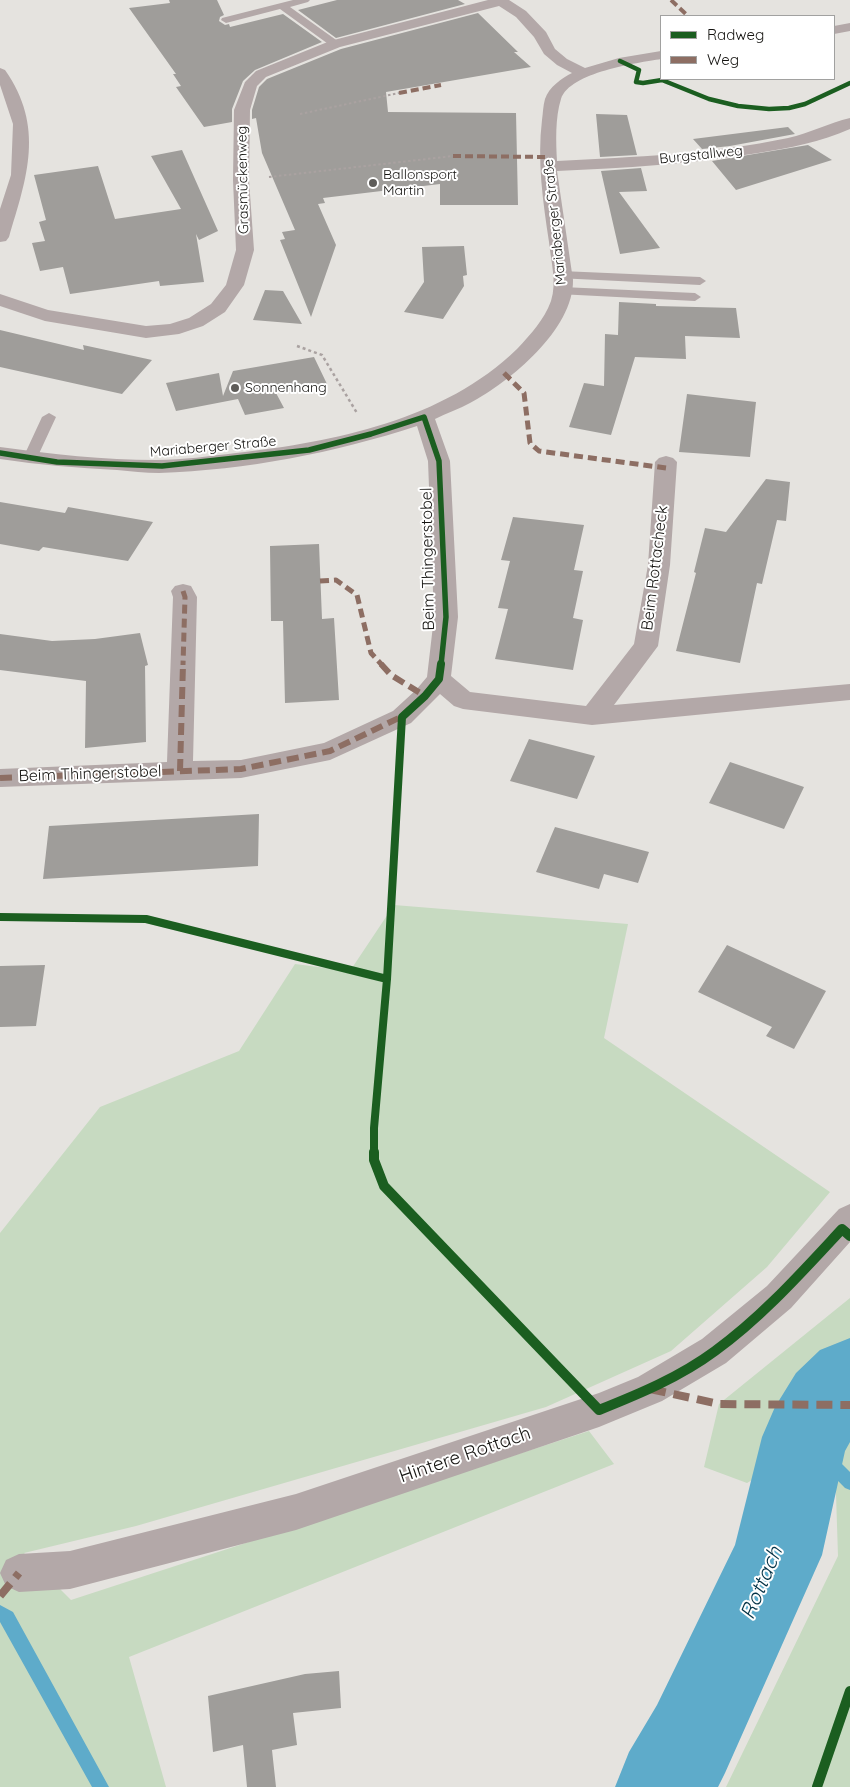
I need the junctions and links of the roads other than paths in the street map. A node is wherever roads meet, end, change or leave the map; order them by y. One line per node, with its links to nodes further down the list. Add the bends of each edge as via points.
1 (305, 0): 3 (lane)
2 (500, 1): 7 (street, Grasmückenweg); 10 (street, via 521,14 541,35 549,51)
3 (282, 6): 4 (lane); 7 (lane)
4 (226, 20)
5 (850, 27): 6 (street)
6 (835, 30)
7 (335, 44): 17 (street, Grasmückenweg, via 261,74 250,86 242,110 245,250 235,284 218,308 196,322 172,330 146,332 45,315)
8 (660, 55): 10 (street, Mariaberger Straße, via 620,61)
9 (0, 73): 13 (street, via 21,124 19,175)
10 (585, 74): 12 (street, Mariaberger Straße, via 566,84 554,96 548,128)
11 (850, 123): 12 (street, Burgstallweg, via 817,137 715,154)
12 (548, 166): 15 (street, Mariaberger Straße)
13 (0, 236)
14 (700, 281): 15 (lane)
15 (562, 283): 16 (lane); 19 (street, Mariaberger Straße, via 553,319 532,346 488,386)
16 (695, 297)
17 (0, 300)
18 (49, 417): 21 (lane)
19 (424, 417): 21 (street, Mariaberger Straße, via 309,450 162,466); 24 (street, Beim Thingerstobel, via 439,462 446,617)
20 (0, 453): 21 (street, Mariaberger Straße)
21 (30, 458)
22 (666, 462): 26 (street, Beim Rottacheck, via 659,565 646,646)
23 (183, 591): 27 (street, Beim Thingerstobel)
24 (439, 679): 26 (street, via 463,700); 27 (street, Beim Thingerstobel, via 402,717 330,751 241,769)
25 (850, 692): 26 (street)
26 (592, 716)
27 (180, 771): 28 (street, Beim Thingerstobel)
28 (0, 778)
29 (850, 1219): 30 (street, Hintere Rottach, via 779,1297 714,1351 650,1389 599,1410 296,1512 70,1570)
30 (19, 1573)

